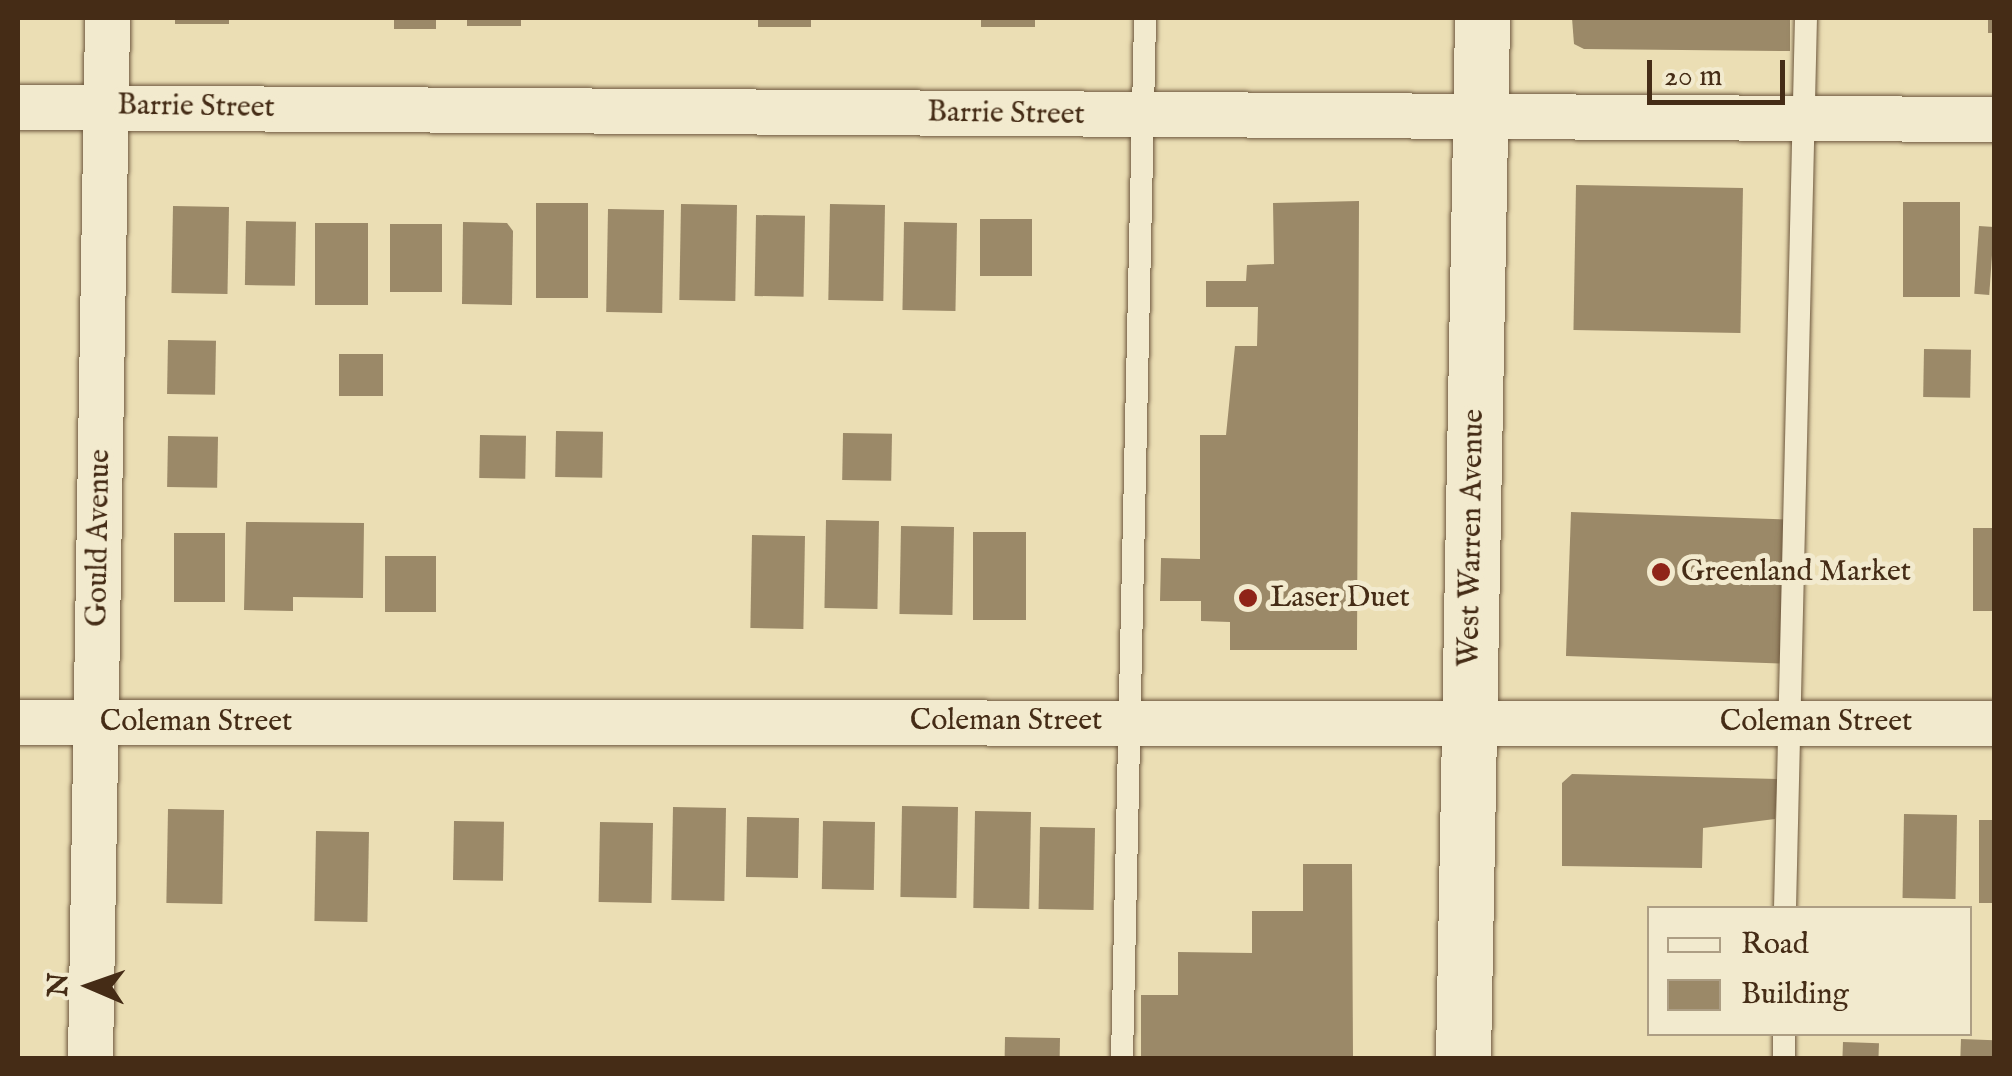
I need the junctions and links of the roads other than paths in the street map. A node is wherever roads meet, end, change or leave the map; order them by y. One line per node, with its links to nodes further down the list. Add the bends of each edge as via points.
1 (107, 18): 6 (street, Gould Avenue)
2 (1145, 18): 7 (lane)
3 (1482, 18): 9 (main road, West Warren Avenue)
4 (1806, 18): 8 (lane)
5 (18, 106): 6 (street, Barrie Street)
6 (106, 106): 7 (street, Barrie Street); 14 (street, Gould Avenue)
7 (1142, 115): 9 (street, Barrie Street); 11 (lane)
8 (1802, 119): 9 (street, Barrie Street); 10 (street, Barrie Street); 15 (lane)
9 (1480, 120): 12 (main road, West Warren Avenue)
10 (1994, 120)
11 (1130, 720): 12 (street, Coleman Street); 14 (street, Coleman Street); 19 (lane)
12 (1469, 720): 15 (street, Coleman Street); 20 (main road, West Warren Avenue)
13 (18, 722): 14 (street, Coleman Street)
14 (96, 722): 18 (street, Gould Avenue)
15 (1786, 722): 16 (street, Coleman Street); 17 (lane)
16 (1994, 723)
17 (1785, 906)
18 (90, 1058)
19 (1122, 1058)
20 (1463, 1058)

